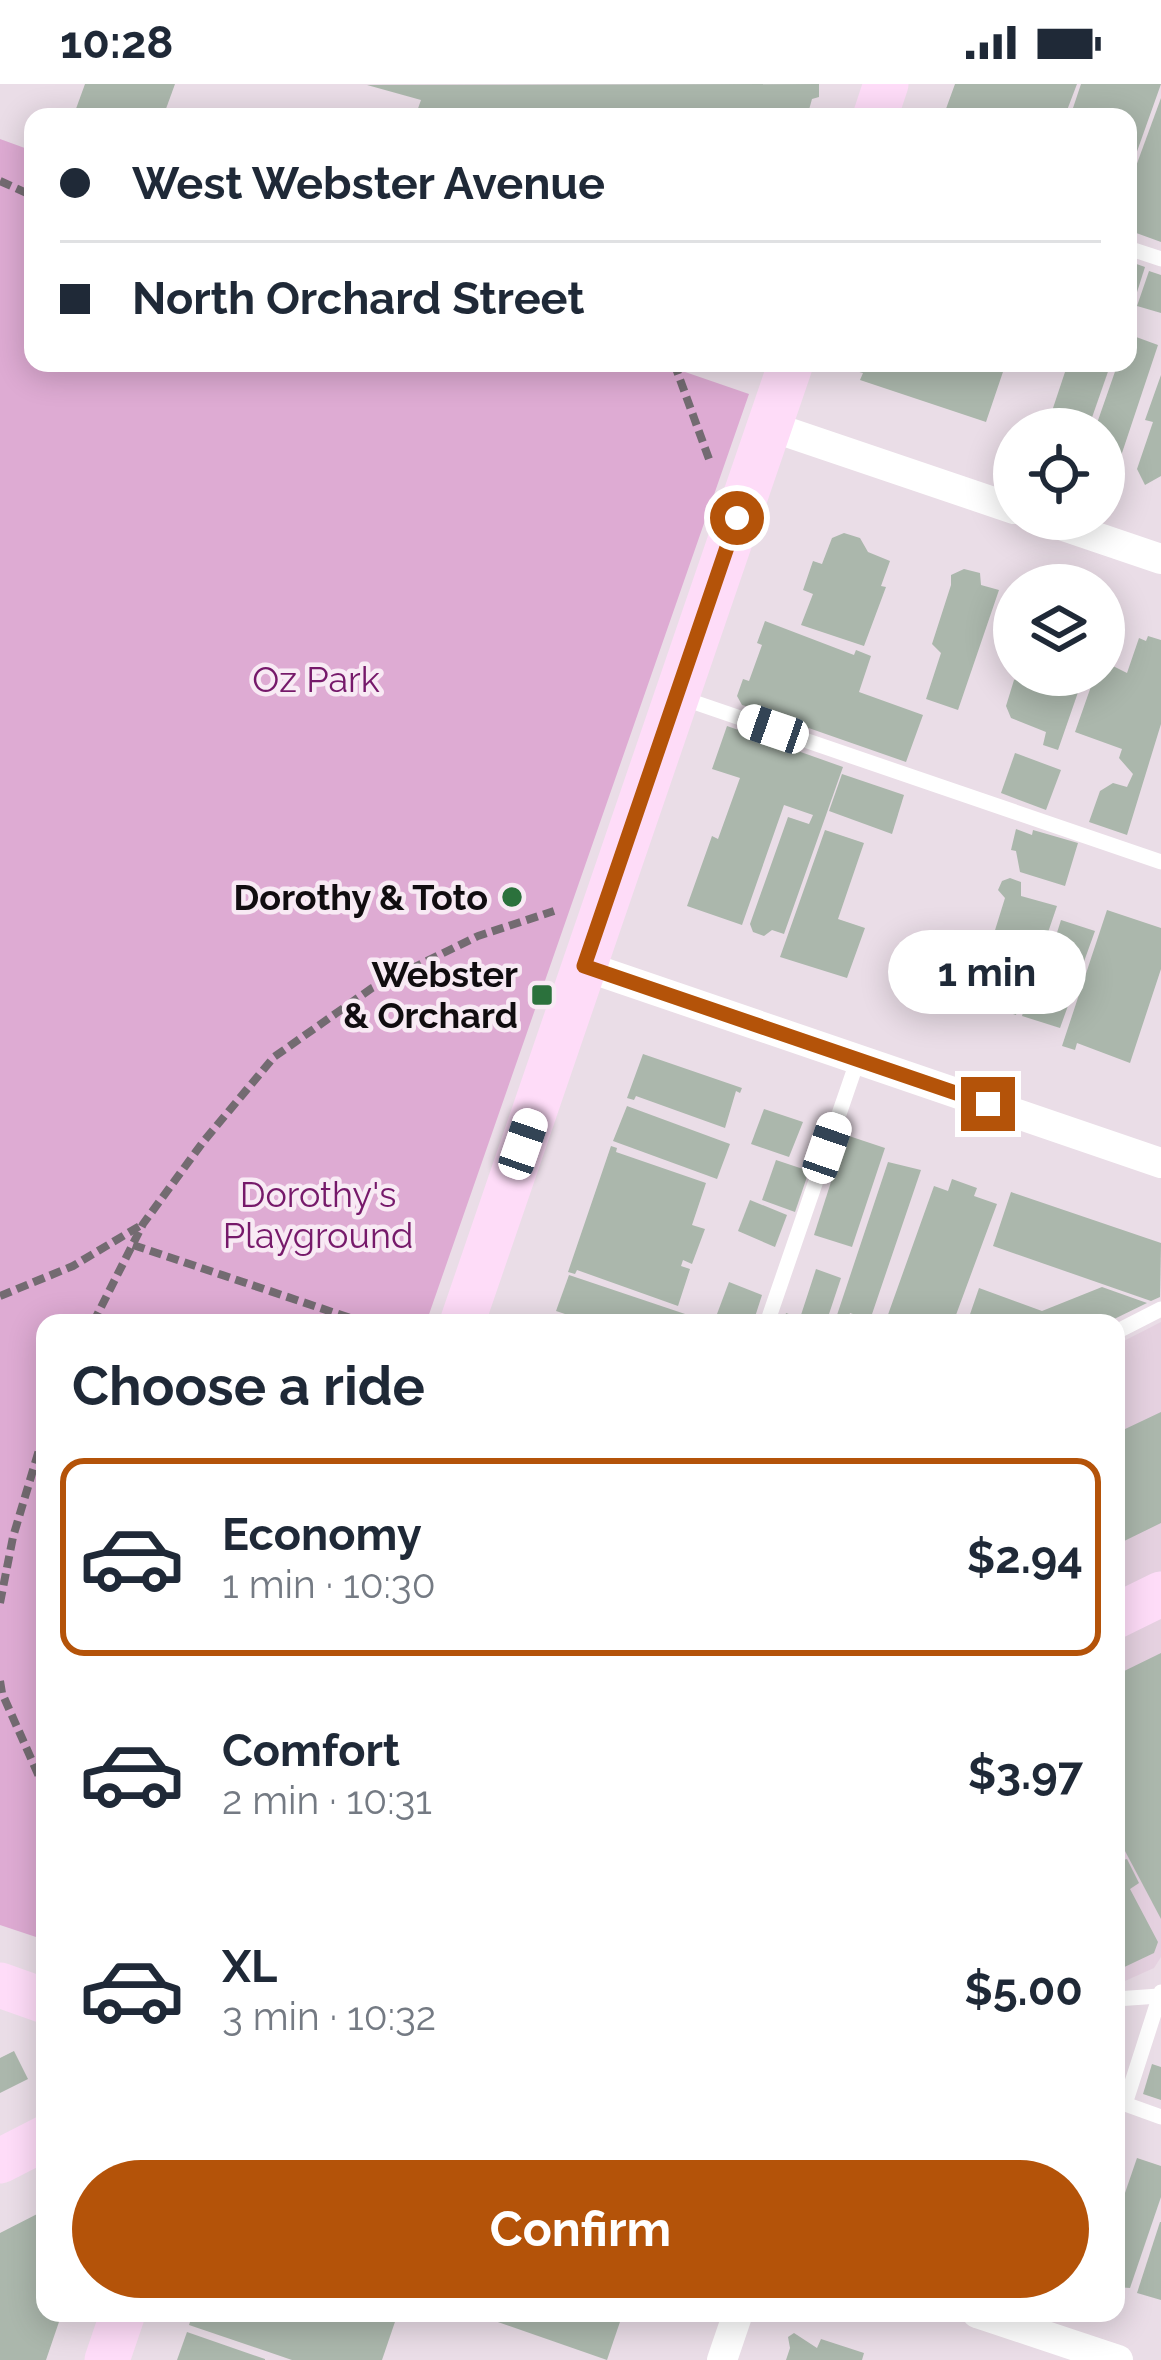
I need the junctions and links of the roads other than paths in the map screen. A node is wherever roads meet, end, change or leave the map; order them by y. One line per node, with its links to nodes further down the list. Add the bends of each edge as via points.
1 (787, 372): 2 (street)
2 (770, 426): 3 (street); 6 (street)
3 (993, 502)
4 (1104, 540): 5 (street)
5 (1161, 559)
6 (676, 696): 7 (lane); 8 (street)
7 (1161, 862)
8 (584, 966): 9 (street); 12 (street)
9 (858, 1060): 10 (street); 13 (lane)
10 (1161, 1163)
11 (1161, 1309): 14 (lane)
12 (465, 1314)
13 (770, 1314)
14 (1125, 1327)
15 (1161, 1594): 16 (street)
16 (1125, 1612)
17 (0, 1985): 19 (street)
18 (1160, 1994): 20 (lane); 21 (lane, via 1125,2104)
19 (36, 1997)
20 (1125, 1998)
21 (1161, 2117)
22 (36, 2143): 23 (street)
23 (0, 2161)
24 (120, 2322): 27 (street)
25 (735, 2322): 28 (street)
26 (1004, 2322): 29 (street)
27 (107, 2360)
28 (722, 2360)
29 (1118, 2360)

